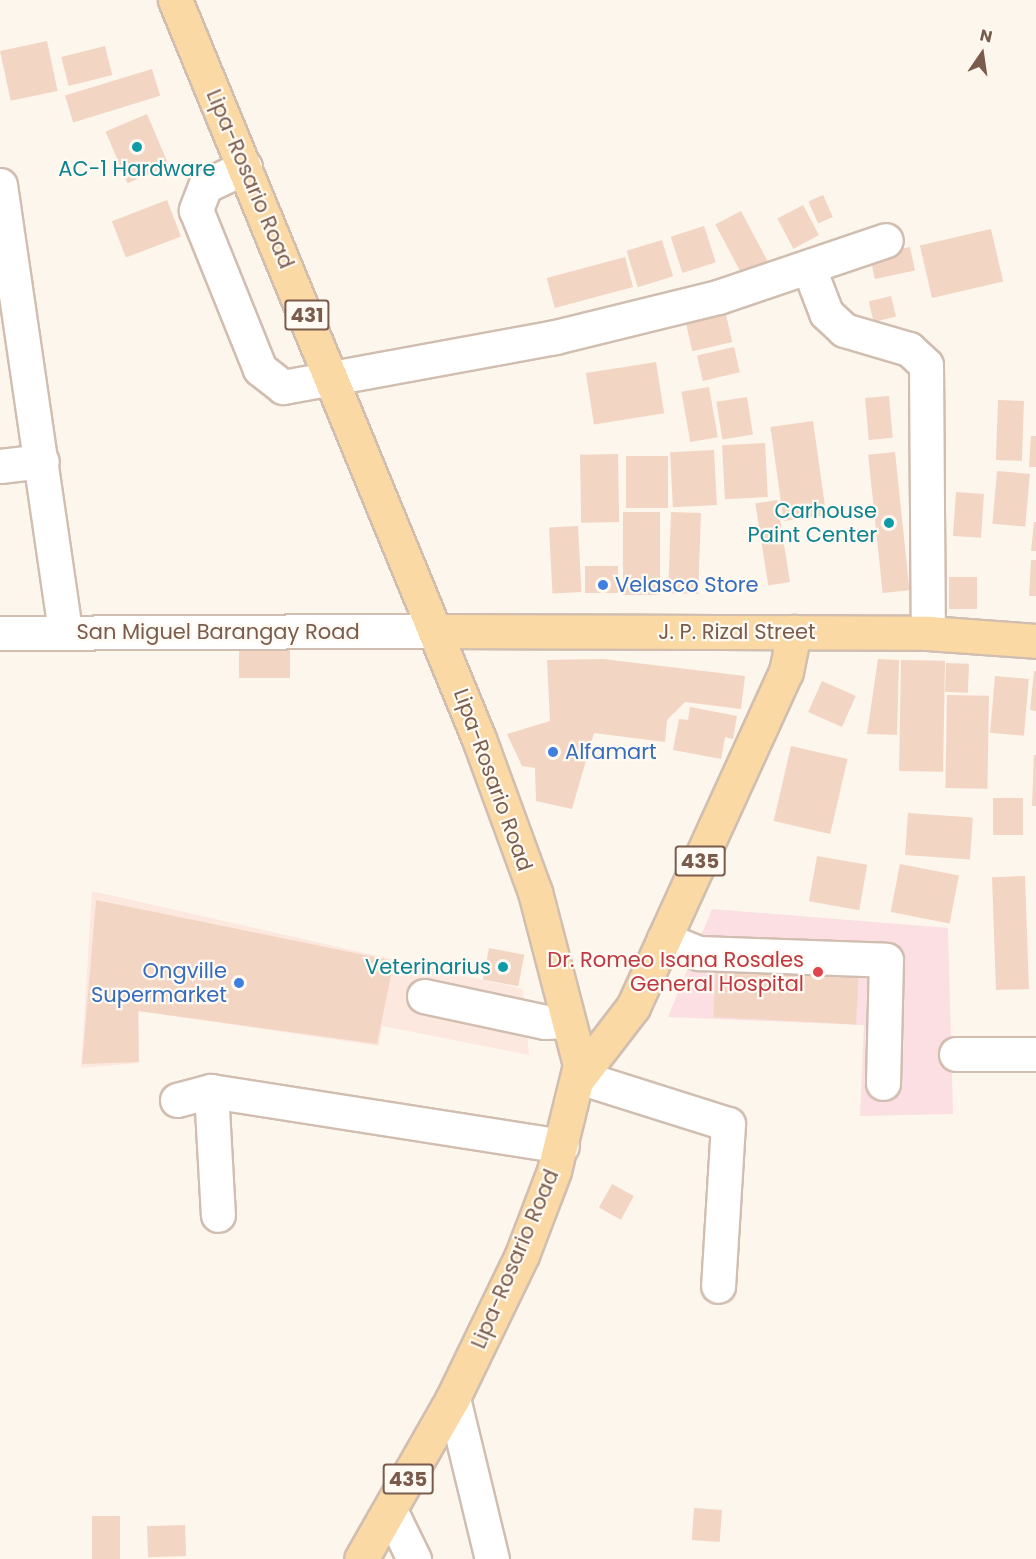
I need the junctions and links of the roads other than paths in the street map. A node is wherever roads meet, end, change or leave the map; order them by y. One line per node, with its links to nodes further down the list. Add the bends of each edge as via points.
1 (175, 0): 2 (main road, Lipa-Rosario Road / 431)
2 (245, 167): 7 (main road, Lipa-Rosario Road / 431); 7 (street, via 206,186 196,210 255,358 266,378 284,387)
3 (0, 185): 6 (street)
4 (886, 240): 7 (street, via 718,297 555,337)
5 (815, 284): 14 (street, via 826,313 844,330 909,349 926,365)
6 (11, 325): 8 (street)
7 (334, 379): 10 (main road, Lipa-Rosario Road / 431)
8 (42, 461): 9 (street); 11 (street)
9 (0, 466)
10 (437, 631): 11 (street, San Miguel Barangay Road); 12 (main road, J. P. Rizal Street); 18 (main road, Lipa-Rosario Road / 435, via 535,892)
11 (65, 632): 13 (street, San Miguel Barangay Road)
12 (794, 632): 14 (main road, J. P. Rizal Street); 16 (main road, 435, via 786,672)
13 (0, 633)
14 (928, 633): 15 (main road, J. P. Rizal Street)
15 (1036, 641)
16 (664, 939): 21 (main road, 435, via 629,1014); 22 (street, via 699,953 886,960)
17 (424, 996): 18 (street, via 545,1022)
18 (565, 1021): 21 (main road, Lipa-Rosario Road / 435, via 579,1059)
19 (956, 1054): 20 (street)
20 (1036, 1054)
21 (579, 1077): 25 (main road, Lipa-Rosario Road / 435); 27 (street, via 728,1124)
22 (883, 1083)
23 (211, 1091): 24 (street); 25 (street); 26 (street)
24 (177, 1100)
25 (561, 1146): 28 (main road, Lipa-Rosario Road / 435, via 522,1255)
26 (218, 1215)
27 (718, 1286)
28 (453, 1398): 29 (main road, Lipa-Rosario Road / 435); 32 (street)
29 (390, 1510): 30 (main road, Lipa-Rosario Road / 435); 31 (street)
30 (361, 1559)
31 (414, 1559)
32 (492, 1559)

